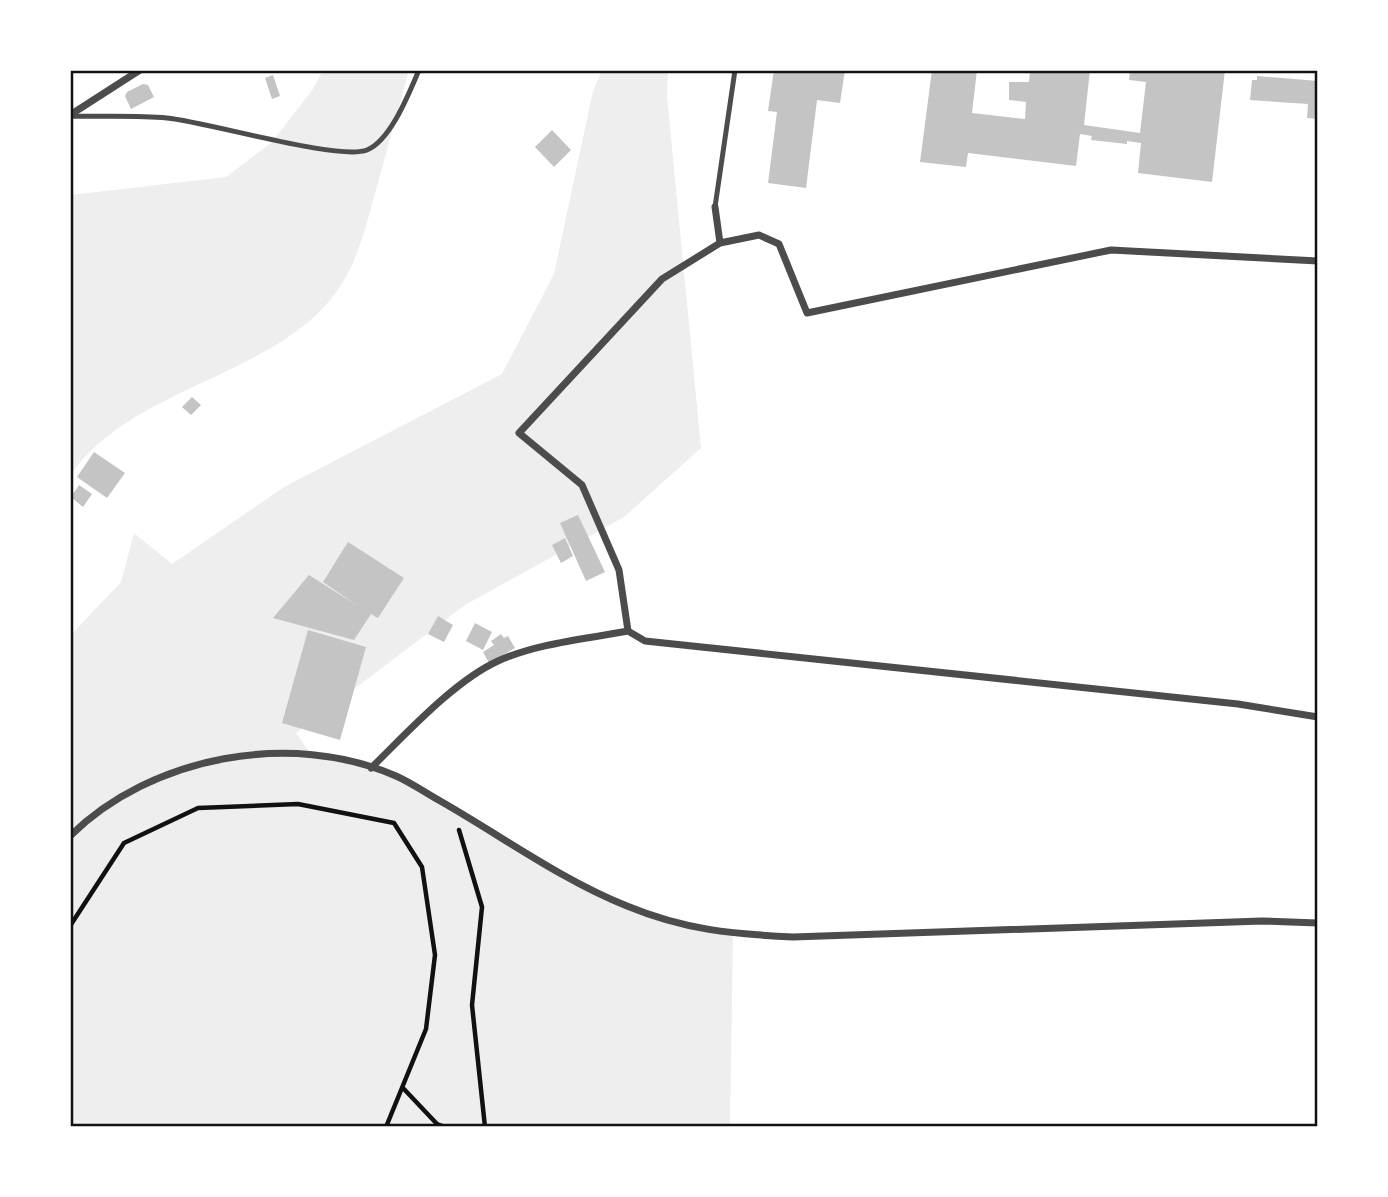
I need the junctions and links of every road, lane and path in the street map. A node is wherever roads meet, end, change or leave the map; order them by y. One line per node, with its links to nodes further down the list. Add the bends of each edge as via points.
1 (140, 70): 4 (street)
2 (419, 70): 4 (lane, via 380,142 358,152 167,118)
3 (735, 70): 5 (lane)
4 (70, 116)
5 (715, 207): 6 (street)
6 (720, 243): 7 (street, via 759,235 779,244 807,313 1111,250); 8 (street, via 662,279 519,433 582,485 619,570)
7 (1318, 261)
8 (628, 631): 9 (street, via 645,641 1238,704); 10 (street, via 553,645 497,662 436,704)
9 (1318, 717)
10 (371, 768): 11 (street, via 396,776); 12 (street, via 339,758 278,754 205,763 179,769 118,796)
11 (453, 809): 13 (street, via 625,905 676,925 733,934 793,937); 18 (path, via 482,907 471,1005)
12 (70, 836)
13 (1318, 923)
14 (70, 926): 15 (path, via 124,843 198,808 298,804 394,823 422,867 435,956 426,1029)
15 (403, 1088): 16 (path); 17 (path)
16 (386, 1127)
17 (445, 1127)
18 (485, 1127)

